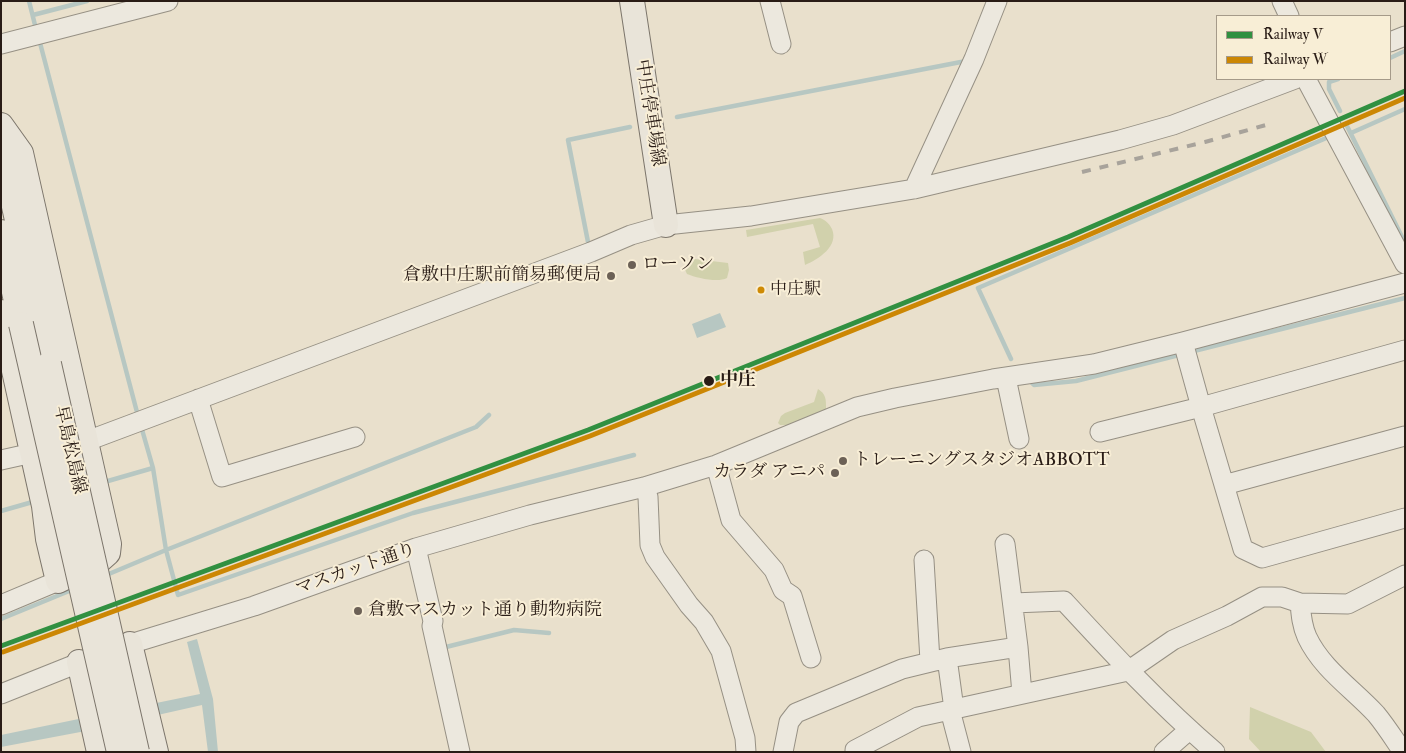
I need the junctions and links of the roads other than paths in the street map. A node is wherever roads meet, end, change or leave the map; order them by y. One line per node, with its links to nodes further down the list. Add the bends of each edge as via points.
1 (168, 1): 9 (street)
2 (632, 1): 16 (main road, 中庄停車場線)
3 (770, 1): 10 (street)
4 (997, 1): 15 (street)
5 (1282, 1): 6 (street)
6 (1289, 15)
7 (1405, 36): 8 (street)
8 (1391, 42)
9 (1, 44)
10 (781, 44)
11 (1292, 80): 15 (street, via 1173,125)
12 (1307, 80): 18 (street)
13 (1, 125): 30 (main road, via 21,153)
14 (1, 148): 57 (main road, 早島松島線, bridge)
15 (914, 189): 16 (street, via 751,216)
16 (666, 225): 24 (street, via 631,235)
17 (1, 232): 56 (main road, 早島松島線, bridge)
18 (1405, 264)
19 (1405, 283): 21 (street, マスカット通り)
20 (1, 312): 31 (main road)
21 (1185, 350): 23 (street, マスカット通り); 25 (street)
22 (1405, 350): 25 (street)
23 (1006, 378): 29 (street); 33 (street, マスカット通り, via 857,407)
24 (198, 399): 28 (street, via 222,477); 30 (street)
25 (1201, 406): 26 (street); 34 (street)
26 (1100, 432)
27 (1405, 436): 34 (street)
28 (355, 437)
29 (1019, 439)
30 (87, 441): 31 (street); 41 (main road, via 110,544 108,553 99,561)
31 (32, 453): 32 (street); 41 (main road)
32 (1, 460)
33 (716, 465): 35 (street, マスカット通り); 47 (street, via 732,520 774,570 783,590 792,596)
34 (1224, 485): 36 (street, via 1243,549 1262,558)
35 (644, 486): 38 (street, マスカット通り); 60 (street, via 648,496 650,545 655,557 704,622 721,651)
36 (1405, 518)
37 (1005, 544): 42 (street)
38 (416, 548): 45 (street, マスカット通り, via 254,606); 59 (street)
39 (924, 560): 48 (street)
40 (1405, 575): 43 (street, via 1348,604)
41 (58, 581): 44 (street)
42 (1013, 603): 46 (street); 50 (street, via 1064,601)
43 (1300, 603): 50 (street, via 1282,597 1262,598 1173,640); 66 (street, via 1307,637 1321,658 1376,714)
44 (1, 605)
45 (130, 644): 49 (street, マスカット通り); 58 (main road)
46 (1018, 646): 48 (street); 52 (street)
47 (811, 658)
48 (938, 659): 53 (street); 61 (street, via 902,669 796,713 789,722)
49 (79, 662): 51 (street, マスカット通り); 55 (main road)
50 (1128, 671): 52 (street); 54 (street)
51 (1, 694)
52 (1022, 694): 53 (street)
53 (952, 710): 62 (street, via 918,718 888,731); 63 (street)
54 (1190, 730): 64 (street); 65 (street)
55 (95, 733)
56 (118, 752)
57 (138, 752)
58 (156, 752)
59 (460, 752)
60 (746, 752)
61 (783, 752)
62 (855, 752)
63 (962, 752)
64 (1164, 752)
65 (1215, 752)
66 (1403, 752)

